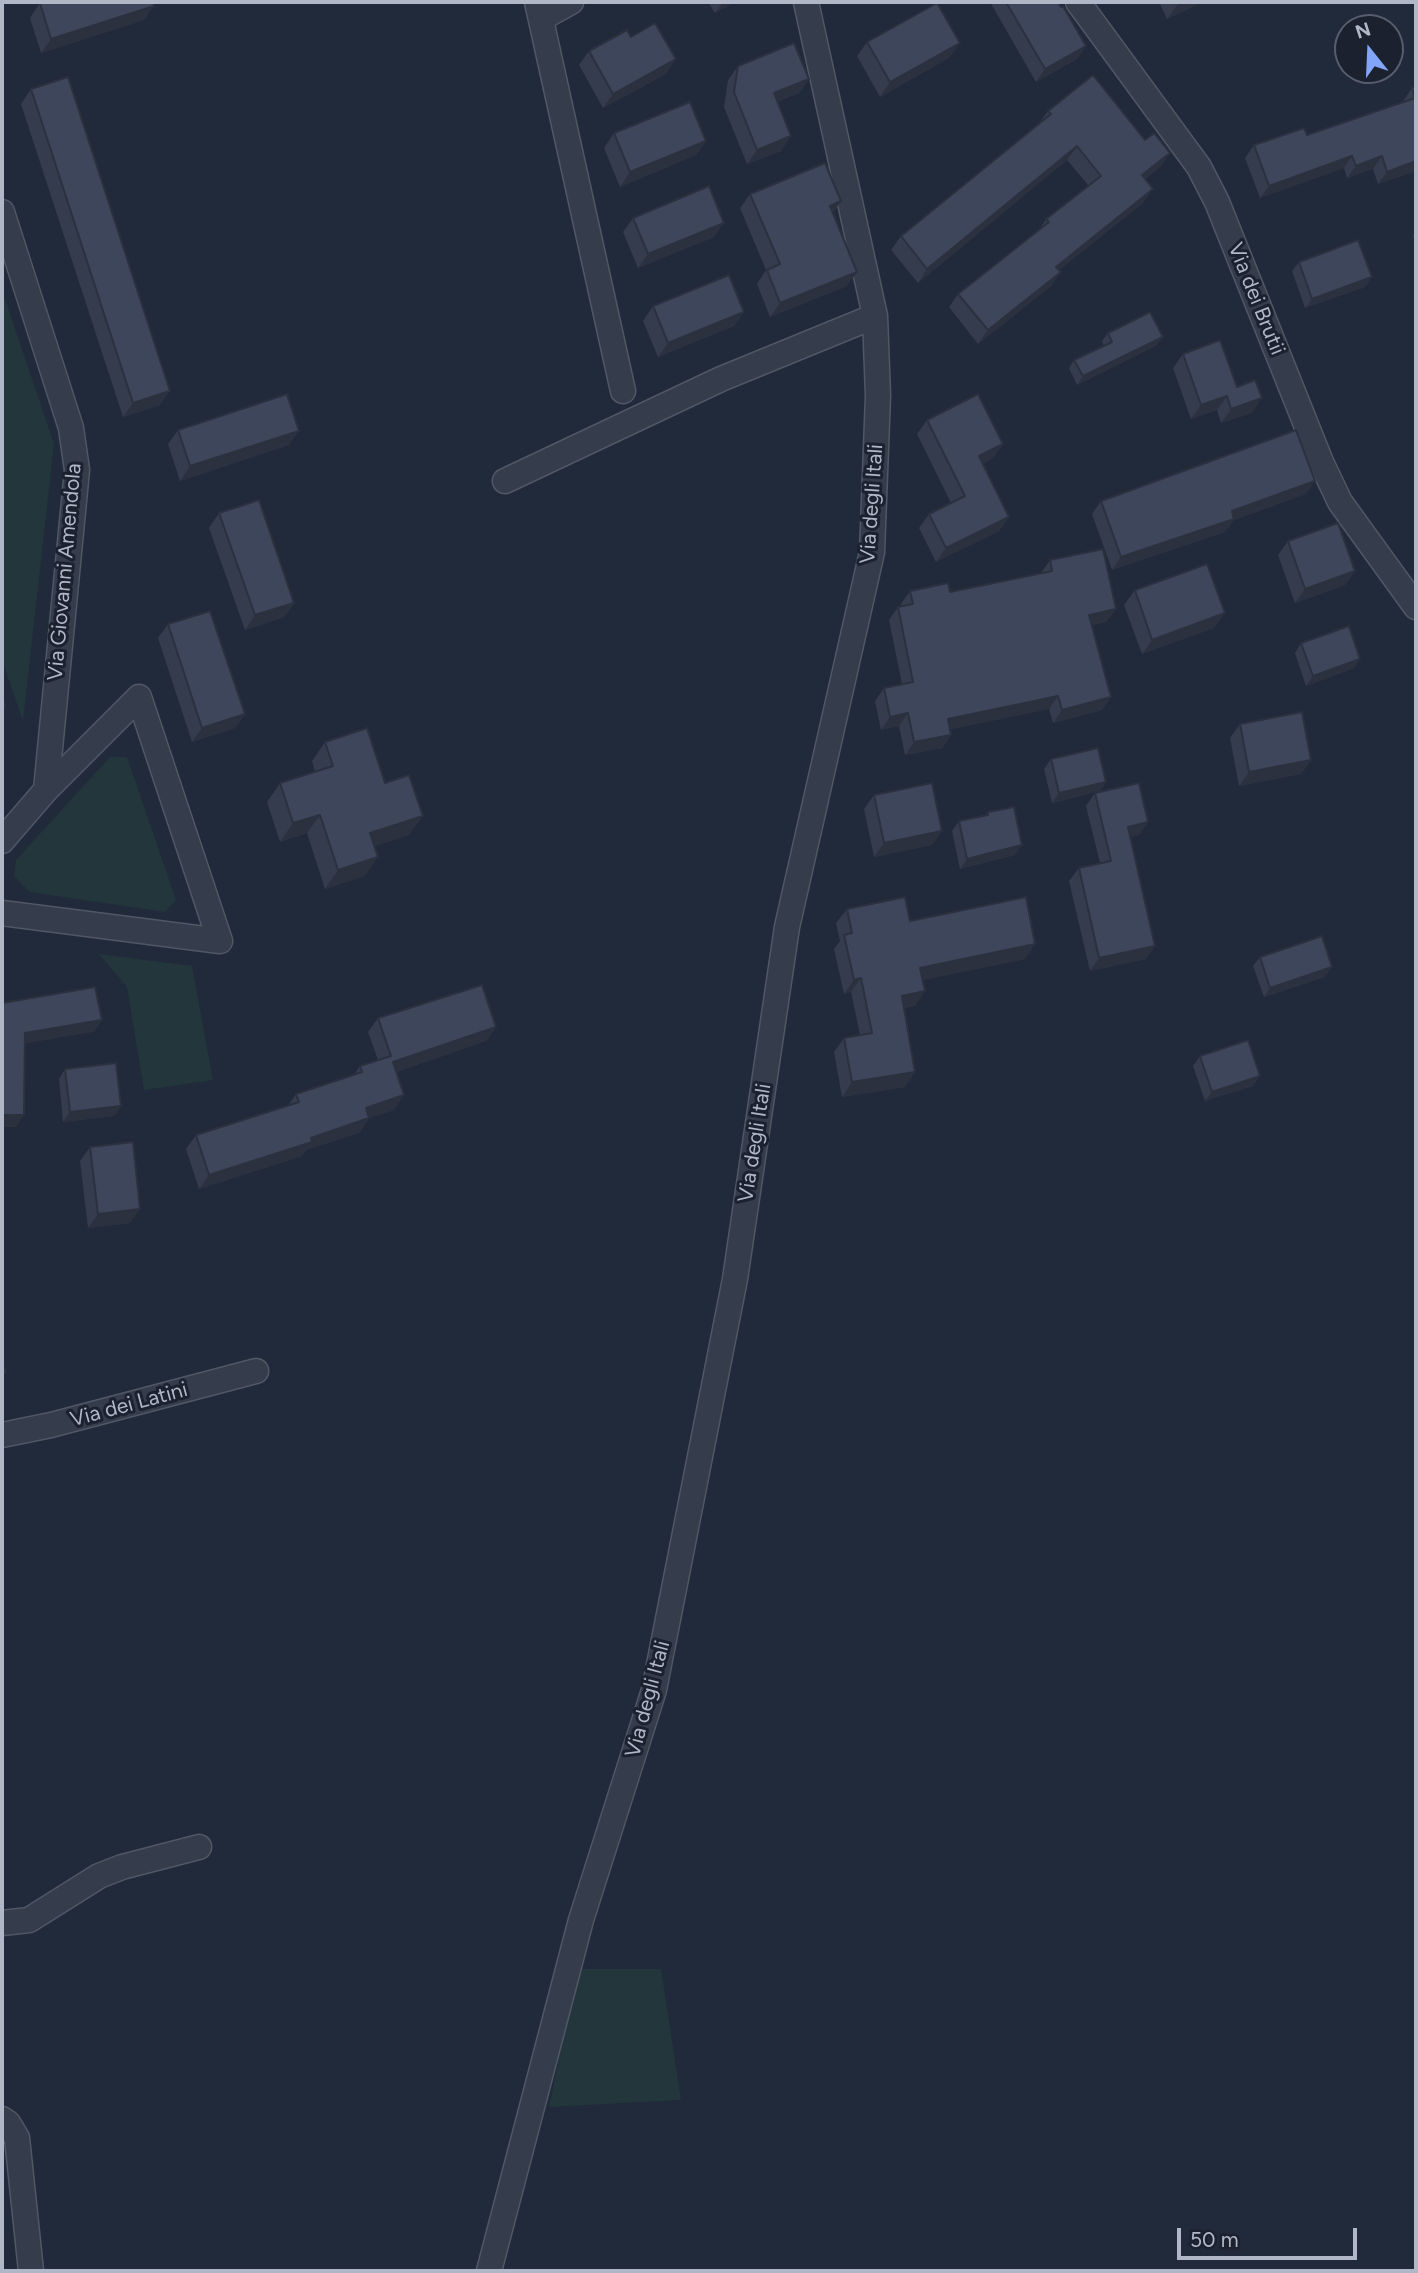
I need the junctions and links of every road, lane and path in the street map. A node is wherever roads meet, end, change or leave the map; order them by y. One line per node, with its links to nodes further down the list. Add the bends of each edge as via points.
1 (571, 2): 4 (street)
2 (806, 2): 6 (street, Via degli Itali)
3 (1078, 2): 9 (street, Via dei Brutii, via 1199,167 1340,502)
4 (539, 10): 7 (street)
5 (2, 212): 10 (street, Via Giovanni Amendola, via 71,428 77,470)
6 (875, 316): 8 (street, via 721,379); 19 (street, Via degli Itali, via 878,396 872,552 787,926 735,1279 660,1664 581,1920)
7 (623, 391)
8 (505, 481)
9 (1416, 607)
10 (46, 790): 11 (street); 12 (street, via 139,697 220,941)
11 (2, 841)
12 (2, 913)
13 (256, 1371): 14 (street, Via dei Latini)
14 (2, 1435)
15 (199, 1847): 16 (street, via 122,1867 99,1876 29,1920)
16 (2, 1923)
17 (2, 2119): 18 (street, via 17,2138)
18 (31, 2271)
19 (489, 2271)

